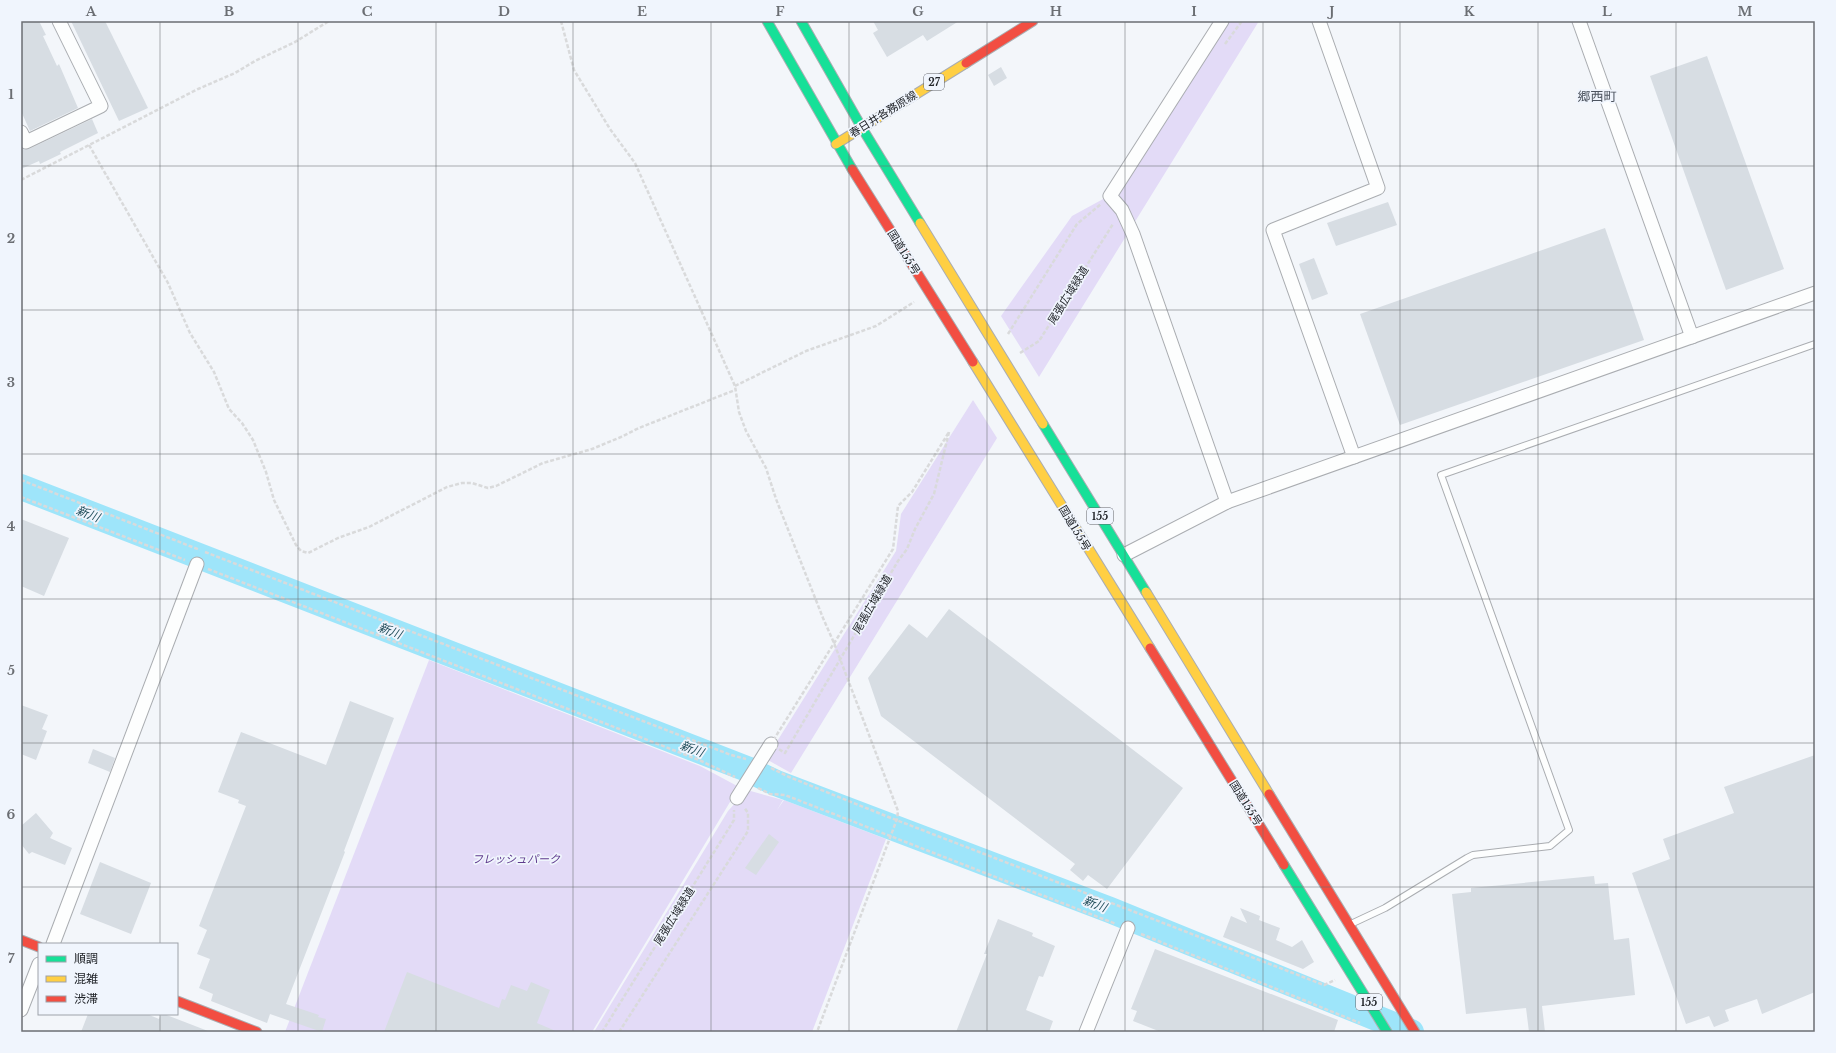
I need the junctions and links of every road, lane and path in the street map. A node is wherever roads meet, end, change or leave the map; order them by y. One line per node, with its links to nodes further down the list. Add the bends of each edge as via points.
1 (58, 21): 11 (street, via 101,106 26,142)
2 (329, 21): 13 (path, via 295,42)
3 (561, 21): 23 (path, via 574,70 610,129 635,163)
4 (767, 21): 12 (main road, 国道155号 / 155)
5 (801, 21): 10 (main road, 155)
6 (1033, 21): 10 (main road, 春日井各務原線 / 27)
7 (1222, 21): 15 (street)
8 (1319, 21): 24 (street, via 1378,188 1273,230)
9 (1579, 21): 19 (street)
10 (862, 128): 12 (main road, 春日井各務原線 / 27); 28 (main road, 155)
11 (21, 132)
12 (836, 144): 53 (main road, 国道155号 / 155)
13 (89, 145): 14 (path); 23 (path, via 168,283 190,333 214,372 229,409 253,440 274,500 301,551 308,553 368,527 447,487 467,483 488,488 496,486 543,463 606,443)
14 (21, 180)
15 (1110, 196): 16 (street); 20 (path, via 1077,224)
16 (1122, 210): 22 (path, 尾張広域緑道, via 1039,341); 27 (street, via 1133,234)
17 (1815, 293): 19 (street)
18 (918, 300): 23 (path, via 876,326 806,351)
19 (1692, 337): 24 (street)
20 (1005, 339)
21 (1815, 344): 38 (lane, via 1441,475 1569,830 1550,846 1473,855 1385,908)
22 (1016, 355)
23 (735, 388): 30 (path, via 739,412 746,431 766,468 822,618)
24 (1354, 457): 27 (street)
25 (21, 480): 33 (path)
26 (21, 497): 29 (path)
27 (1227, 502): 28 (street)
28 (1124, 555): 38 (main road, 155)
29 (197, 564): 34 (path, via 692,757); 41 (street)
30 (834, 643): 31 (path); 31 (path, 尾張広域緑道, via 893,549 898,506 912,492 948,432 934,494 907,549); 32 (path)
31 (840, 659): 32 (path, 尾張広域緑道, via 785,753); 36 (path, via 898,811)
32 (771, 744): 33 (street)
33 (758, 764): 34 (street); 36 (path)
34 (747, 781): 35 (street); 37 (path, via 770,794 785,795)
35 (737, 798): 49 (path, 尾張広域緑道, via 734,820); 50 (path, via 748,813 748,831)
36 (897, 820): 37 (path); 44 (path, via 1324,985)
37 (891, 836): 39 (path); 51 (path)
38 (1350, 924): 54 (main road, 155)
39 (1128, 928): 47 (path); 52 (street)
40 (21, 940): 42 (main road)
41 (53, 943)
42 (38, 947)
43 (38, 967): 46 (street)
44 (1337, 979)
45 (178, 1001): 48 (main road)
46 (21, 1010)
47 (1366, 1025)
48 (257, 1032)
49 (602, 1032)
50 (619, 1032)
51 (817, 1032)
52 (1086, 1032)
53 (1387, 1032)
54 (1415, 1032)

